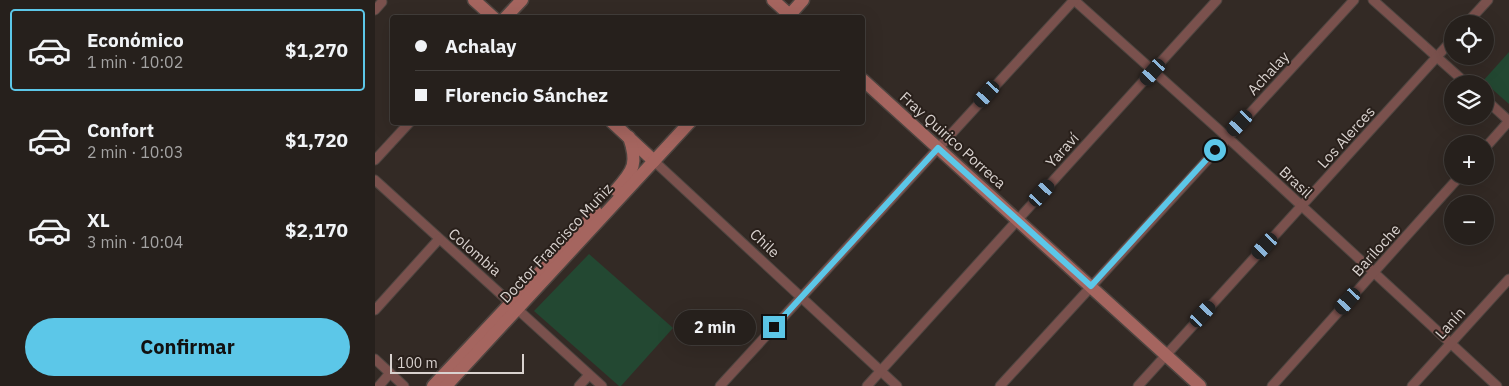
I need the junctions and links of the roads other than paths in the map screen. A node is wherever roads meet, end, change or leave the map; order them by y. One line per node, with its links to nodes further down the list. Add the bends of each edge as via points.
1 (474, 0): 12 (main road)
2 (521, 0): 13 (main road)
3 (773, 0): 14 (main road)
4 (803, 0): 15 (main road)
5 (1074, 0): 19 (street, Brasil); 30 (street)
6 (1217, 0): 19 (street, Yaraví)
7 (1354, 0): 28 (street, Achalay)
8 (1373, 0): 18 (street)
9 (1487, 0): 16 (street)
10 (382, 2): 11 (street)
11 (375, 10)
12 (491, 15)
13 (508, 15)
14 (788, 15)
15 (792, 15)
16 (1474, 15)
17 (1444, 49): 18 (street, Los Alerces)
18 (1437, 56): 20 (street); 35 (street, Los Alerces)
19 (1153, 72): 28 (street, Brasil); 36 (street, Yaraví)
20 (1457, 75)
21 (865, 82): 30 (main road, Fray Quirico Porreca)
22 (1494, 108): 23 (street)
23 (1509, 121): 29 (street)
24 (406, 125): 31 (street)
25 (615, 125): 27 (main road, Chile)
26 (687, 125): 32 (main road, Doctor Francisco Muñiz)
27 (629, 137): 32 (main road, Chile); 42 (main road, Doctor Francisco Muñiz, via 634,166 626,179)
28 (1227, 137): 35 (street, Brasil); 40 (street, Achalay)
29 (1494, 138)
30 (938, 148): 36 (main road, Fray Quirico Porreca); 41 (street)
31 (375, 160)
32 (654, 161): 41 (street, Chile); 42 (main road, Doctor Francisco Muñiz)
33 (375, 180): 37 (street, Colombia)
34 (1452, 185): 38 (street, Bariloche)
35 (1302, 206): 38 (street, Brasil); 45 (street, Los Alerces)
36 (1018, 220): 40 (main road, Fray Quirico Porreca); 47 (street, Yaraví)
37 (439, 239): 42 (street, Colombia); 43 (street)
38 (1373, 273): 44 (street, Brasil); 62 (street, Bariloche)
39 (1509, 279): 44 (street, Lanín)
40 (1091, 286): 45 (main road, Fray Quirico Porreca); 59 (street, Achalay)
41 (801, 298): 47 (street, Chile); 56 (street)
42 (515, 306): 49 (street, Colombia); 50 (main road, Doctor Francisco Muñiz); 53 (main road, Doctor Francisco Muñiz)
43 (375, 310)
44 (1451, 343): 63 (street, Lanín); 64 (street, Brasil)
45 (1165, 355): 60 (street, Los Alerces); 61 (main road, Fray Quirico Porreca)
46 (375, 359): 48 (street)
47 (881, 371): 57 (street, Yaraví); 58 (street, Chile)
48 (390, 373): 51 (street); 52 (street)
49 (589, 374): 54 (street); 55 (street, Colombia)
50 (448, 385)
51 (379, 386)
52 (404, 386)
53 (433, 386)
54 (579, 386)
55 (602, 386)
56 (720, 386)
57 (867, 386)
58 (897, 386)
59 (1000, 386)
60 (1138, 386)
61 (1200, 386)
62 (1273, 386)
63 (1412, 386)
64 (1497, 386)

